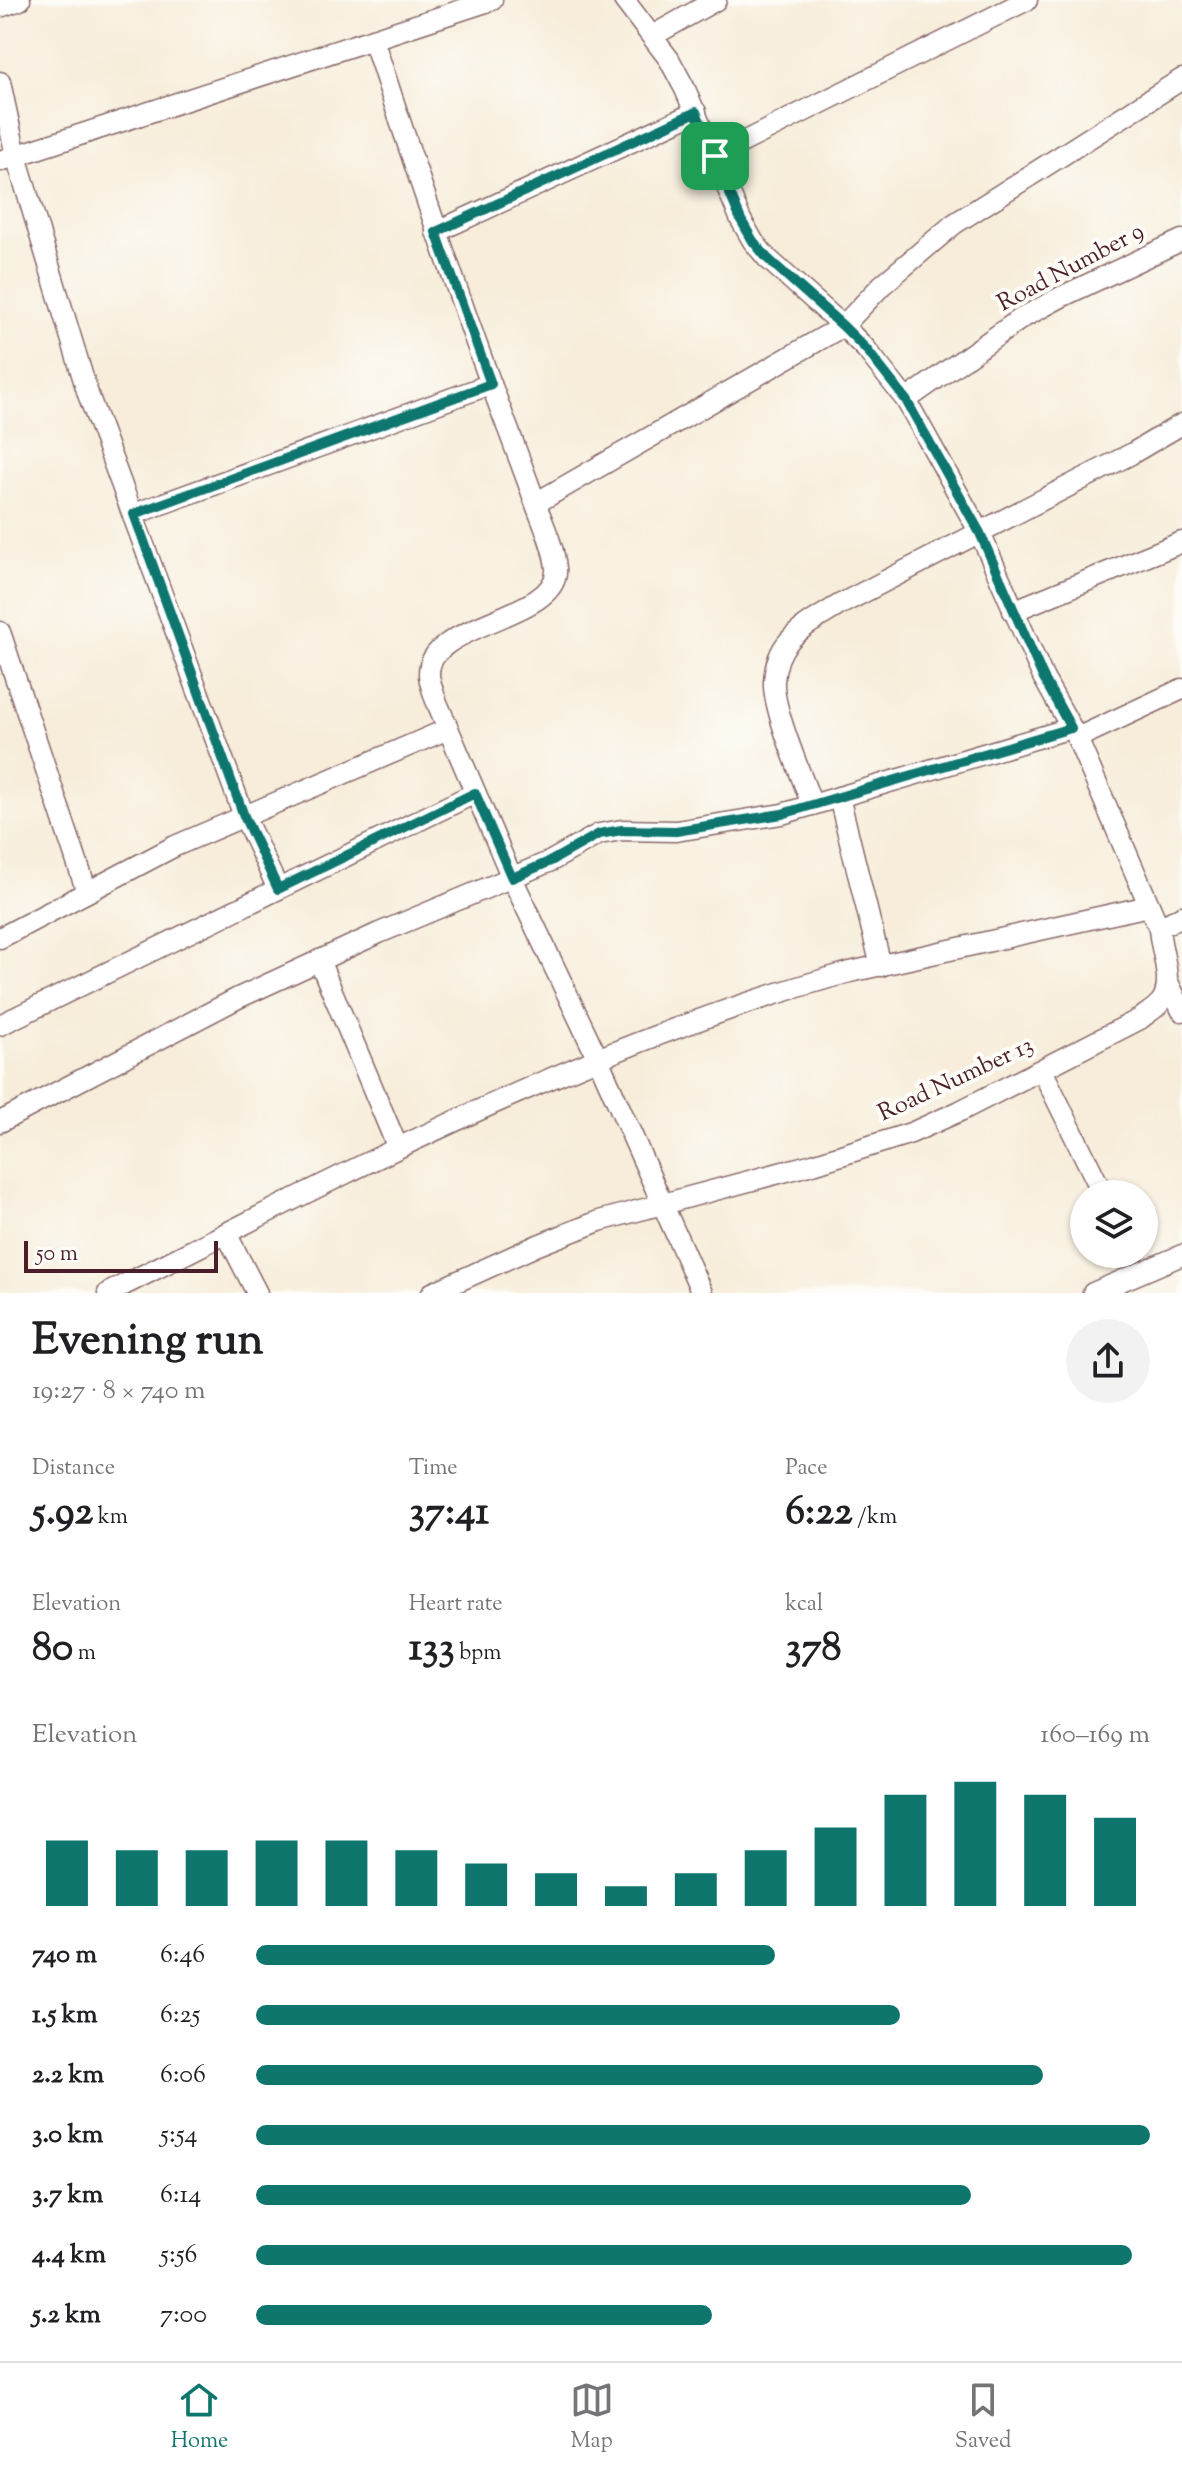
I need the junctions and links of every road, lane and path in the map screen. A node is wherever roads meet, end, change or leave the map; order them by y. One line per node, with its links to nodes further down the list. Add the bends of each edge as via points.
1 (20, 0): 6 (street)
2 (492, 0): 8 (street)
3 (624, 0): 7 (street)
4 (716, 0): 7 (street)
5 (1027, 0): 12 (street)
6 (0, 7)
7 (652, 36): 11 (street)
8 (373, 39): 13 (street); 14 (street)
9 (1182, 79): 16 (street, via 954,224)
10 (0, 82): 13 (street)
11 (696, 112): 12 (street); 14 (street)
12 (715, 156): 16 (street, via 753,241)
13 (8, 159): 21 (street)
14 (436, 232): 17 (street)
15 (1182, 240): 18 (street, Road Number 9, via 1022,318)
16 (843, 326): 18 (street); 20 (street)
17 (491, 384): 20 (street); 21 (street)
18 (906, 400): 22 (street)
19 (1182, 424): 22 (street)
20 (536, 503): 27 (street, via 557,572 547,593 437,651 429,672)
21 (134, 514): 32 (street)
22 (980, 533): 24 (street); 31 (street, via 839,605 788,642 777,660 773,684)
23 (1182, 542): 24 (street)
24 (1013, 611): 28 (street)
25 (0, 632): 35 (street)
26 (1182, 689): 28 (street)
27 (448, 729): 29 (street); 32 (street)
28 (1074, 733): 30 (street); 36 (street)
29 (475, 793): 33 (street); 34 (street)
30 (839, 797): 31 (street); 41 (street)
31 (812, 805): 33 (street, via 676,831 599,834)
32 (244, 816): 34 (street); 35 (street)
33 (512, 878): 40 (street); 45 (street)
34 (278, 889): 44 (street)
35 (87, 892): 39 (street)
36 (1149, 906): 38 (street); 41 (street)
37 (1182, 916): 38 (street)
38 (1159, 928): 42 (street)
39 (0, 938)
40 (319, 960): 47 (street); 48 (street)
41 (881, 966): 45 (street, via 802,985)
42 (1168, 982): 43 (street); 46 (street, Road Number 13, via 1161,1002 1140,1019)
43 (1182, 1011)
44 (0, 1025)
45 (598, 1059): 48 (street); 50 (street)
46 (1042, 1070): 49 (street); 50 (street, Road Number 13, via 911,1133)
47 (0, 1122)
48 (397, 1146): 51 (street)
49 (1096, 1180)
50 (662, 1203): 57 (street, Road Number 13, via 599,1221); 58 (street)
51 (226, 1233): 55 (street); 56 (street)
52 (1182, 1255): 53 (street)
53 (1158, 1259)
54 (1130, 1268): 59 (street)
55 (108, 1293)
56 (257, 1293)
57 (432, 1293)
58 (702, 1293)
59 (1093, 1293)

